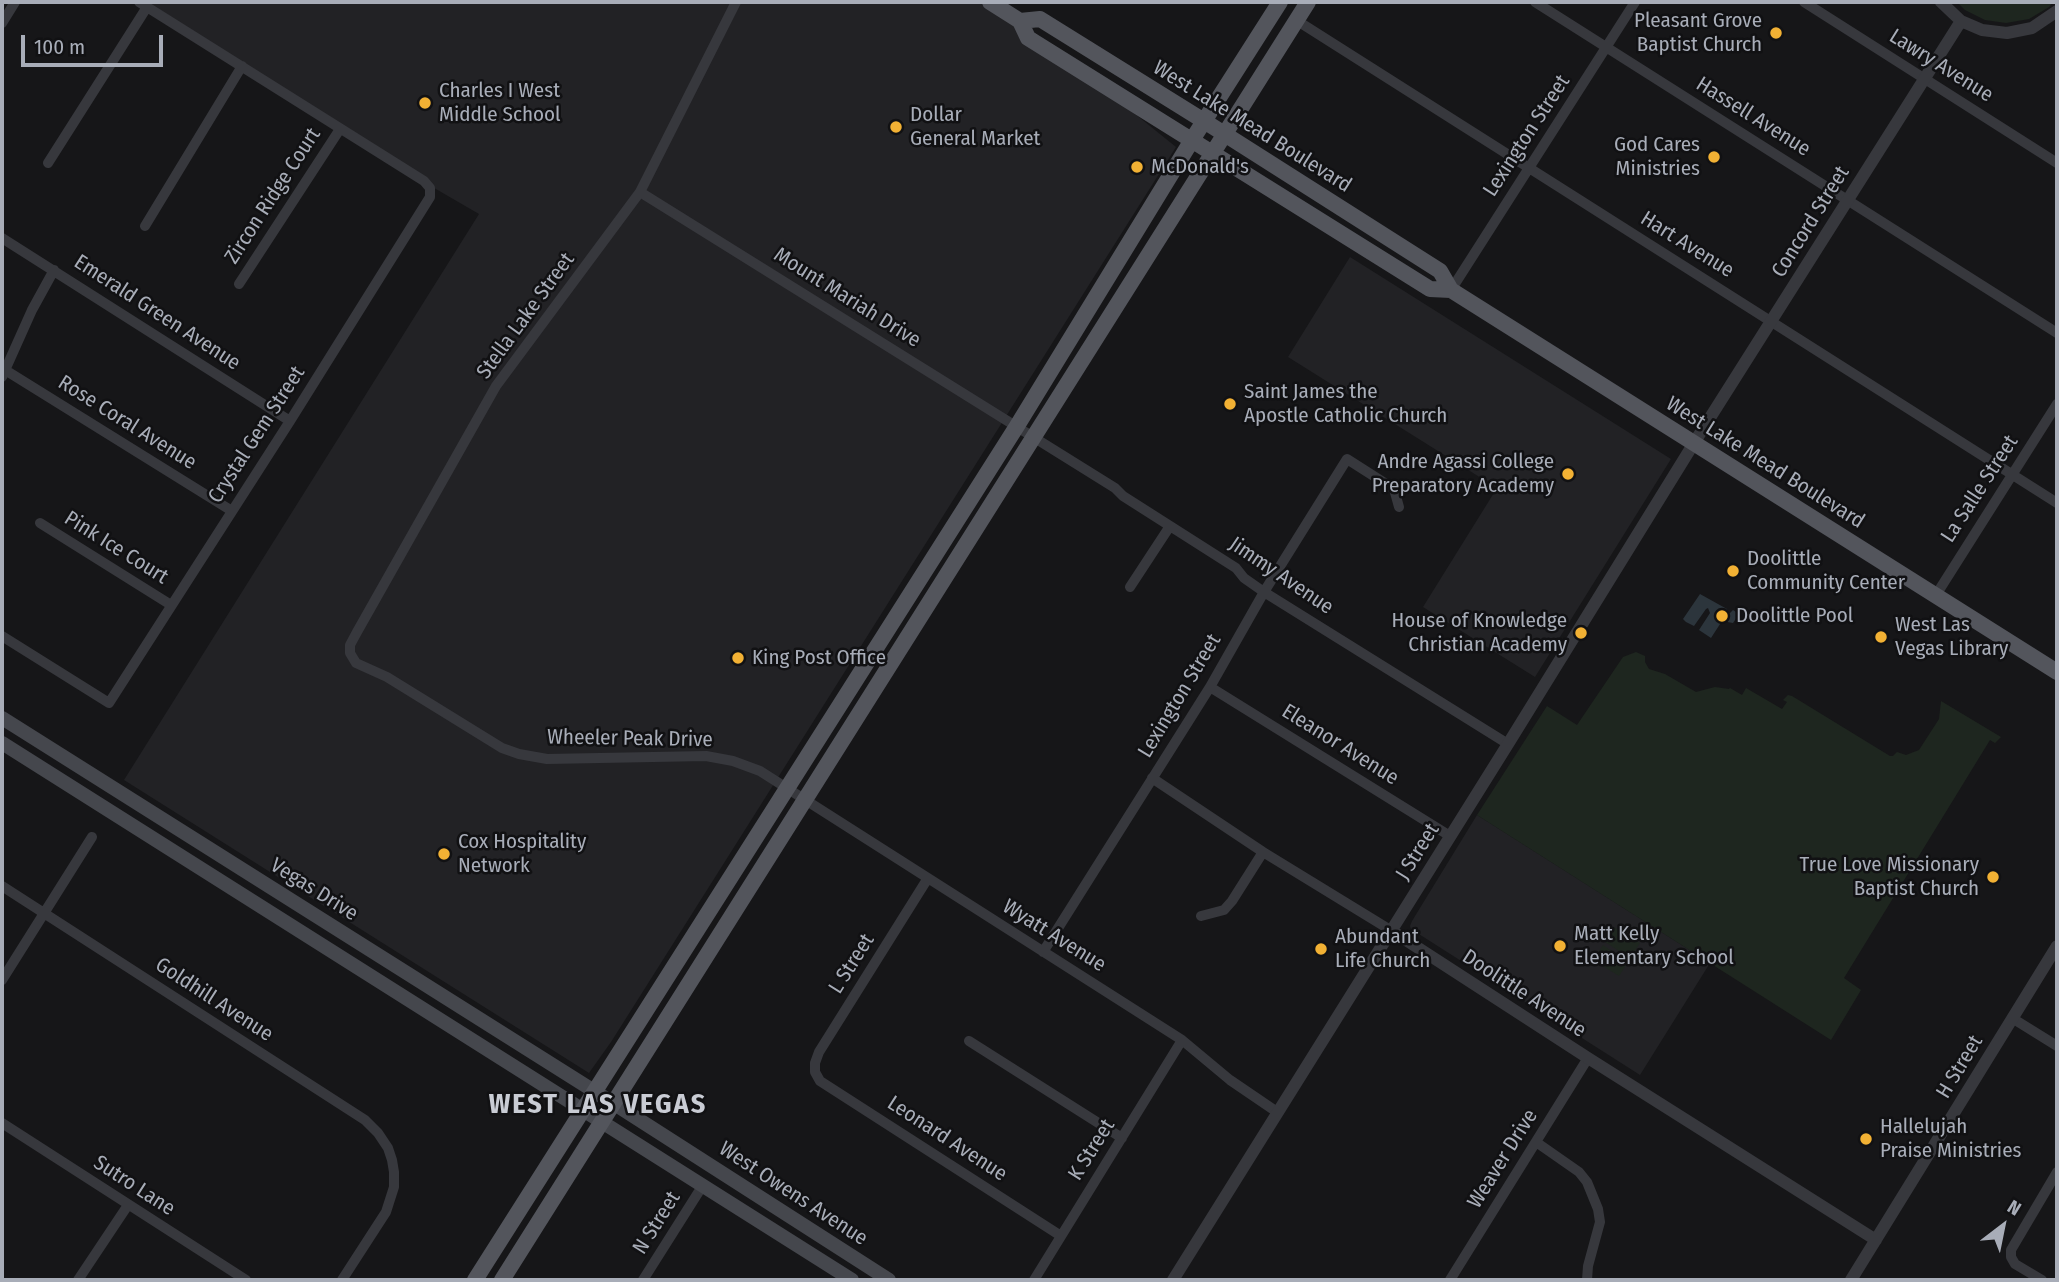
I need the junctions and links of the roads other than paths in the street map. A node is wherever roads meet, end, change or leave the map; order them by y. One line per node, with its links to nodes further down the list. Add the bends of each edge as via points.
1 (15, 2): 16 (street)
2 (736, 2): 28 (street, Stella Lake Street)
3 (990, 2): 14 (main road, West Lake Mead Boulevard)
4 (1280, 2): 20 (main road)
5 (1294, 2): 13 (main road)
6 (1308, 2): 13 (main road)
7 (1535, 2): 17 (street, Hassell Avenue)
8 (1635, 2): 17 (street, Lexington Street)
9 (1804, 2): 19 (street, Lawry Avenue)
10 (1941, 2): 15 (street)
11 (143, 4): 18 (street); 25 (street)
12 (2057, 11): 15 (street, via 2032,28 2007,33)
13 (1296, 20): 22 (main road); 27 (street, Hart Avenue)
14 (1020, 21): 20 (main road, West Lake Mead Boulevard, via 1040,19); 23 (main road, West Lake Mead Boulevard, via 1028,38)
15 (1961, 22): 19 (street, Concord Street)
16 (2, 23)
17 (1606, 47): 27 (street, Lexington Street); 29 (street, Hassell Avenue)
18 (242, 66): 21 (street); 30 (street)
19 (1925, 78): 26 (street, Lawry Avenue); 29 (street, Concord Street)
20 (1204, 121): 22 (main road, West Lake Mead Boulevard); 23 (main road)
21 (340, 129): 35 (street, Zircon Ridge Court); 43 (street, Crystal Gem Street, via 429,185 430,192)
22 (1224, 134): 24 (main road); 33 (main road, West Lake Mead Boulevard)
23 (1192, 140): 24 (main road, West Lake Mead Boulevard); 37 (main road)
24 (1213, 153): 31 (main road, West Lake Mead Boulevard); 40 (main road)
25 (48, 163)
26 (2057, 163)
27 (1529, 168): 36 (street, Lexington Street); 38 (street, Hart Avenue)
28 (640, 192): 44 (street, Mount Mariah Drive); 58 (street, Stella Lake Street, via 496,386 349,645)
29 (1848, 200): 38 (street, Concord Street); 39 (street, Hassell Avenue)
30 (145, 226)
31 (1343, 235): 33 (main road, via 1356,230 1374,242); 36 (main road, West Lake Mead Boulevard, via 1430,289)
32 (2, 238): 34 (street, Emerald Green Avenue)
33 (1390, 239): 36 (main road, West Lake Mead Boulevard, via 1440,271)
34 (54, 270): 41 (street); 43 (street, Emerald Green Avenue)
35 (239, 284)
36 (1451, 290): 46 (main road, West Lake Mead Boulevard)
37 (1091, 304): 40 (main road, via 1095,310 1076,351); 44 (main road)
38 (1771, 321): 46 (street, Concord Street); 47 (street, Hart Avenue)
39 (2057, 333)
40 (1077, 368): 45 (main road)
41 (3, 372): 50 (street, Rose Coral Avenue)
42 (2057, 404): 47 (street, La Salle Street)
43 (290, 421): 50 (street, Crystal Gem Street)
44 (1017, 426): 45 (street, Mount Mariah Drive); 65 (main road)
45 (1034, 436): 52 (street, Jimmy Avenue); 66 (main road)
46 (1694, 443): 55 (main road, West Lake Mead Boulevard); 63 (street, J Street)
47 (2012, 475): 48 (street, Hart Avenue); 55 (street, La Salle Street)
48 (2057, 503)
49 (1399, 507): 54 (street, Lexington Street, via 1394,489 1347,458)
50 (232, 511): 56 (street, Crystal Gem Street)
51 (40, 523): 56 (street, Pink Ice Court)
52 (1170, 526): 53 (street); 54 (street, Jimmy Avenue, via 1236,568)
53 (1130, 587)
54 (1264, 592): 60 (street, Lexington Street); 63 (street, Jimmy Avenue)
55 (1936, 595): 59 (main road, West Lake Mead Boulevard)
56 (171, 605): 57 (street, Crystal Gem Street, via 109,703)
57 (2, 636)
58 (350, 653): 65 (street, Wheeler Peak Drive, via 356,663 519,754 548,759 706,757 760,771)
59 (2057, 672)
60 (1210, 687): 64 (street, Lexington Street); 67 (street, Eleanor Avenue)
61 (2, 718): 69 (main road, Vegas Drive)
62 (2, 743): 71 (main road, Vegas Drive)
63 (1508, 744): 67 (street, J Street)
64 (1152, 778): 70 (street, Doolittle Avenue); 78 (street, Lexington Street)
65 (787, 788): 66 (street, Wheeler Peak Drive); 86 (main road)
66 (804, 799): 72 (street, Wyatt Avenue); 86 (main road)
67 (1450, 836): 76 (street, J Street)
68 (92, 837): 74 (street)
69 (190, 837): 71 (main road); 86 (main road, Vegas Drive)
70 (1263, 852): 75 (street, via 1224,910); 76 (street, Doolittle Avenue)
71 (179, 855): 88 (main road, Vegas Drive)
72 (928, 878): 78 (street, Wyatt Avenue); 85 (street, L Street, via 819,1052)
73 (2, 886): 74 (street, Goldhill Avenue)
74 (45, 914): 79 (street); 101 (street, Goldhill Avenue, via 378,1133 392,1160 390,1201)
75 (1201, 916)
76 (1392, 931): 84 (street, Doolittle Avenue); 87 (street, J Street)
77 (2057, 946): 80 (street, H Street)
78 (1043, 952): 81 (street, Wyatt Avenue)
79 (2, 980)
80 (2012, 1018): 83 (street); 97 (street, H Street)
81 (1182, 1040): 87 (street, Wyatt Avenue); 90 (street, K Street)
82 (969, 1041): 90 (street)
83 (2057, 1046)
84 (1588, 1058): 91 (street, Weaver Drive); 97 (street, Doolittle Avenue)
85 (815, 1072): 96 (street, Leonard Avenue, via 820,1081)
86 (603, 1097): 88 (main road); 94 (main road, West Owens Avenue)
87 (1277, 1112): 108 (street, J Street)
88 (592, 1115): 93 (main road, West Owens Avenue); 102 (main road); 103 (main road)
89 (2, 1123): 95 (street, Sutro Lane)
90 (1122, 1138): 96 (street, K Street)
91 (1536, 1142): 109 (street, Weaver Drive); 110 (street, via 1579,1172 1598,1209 1600,1222)
92 (2057, 1172): 112 (street, via 2011,1250 2015,1264)
93 (703, 1185): 94 (main road, via 719,1184); 104 (street, N Street); 105 (main road, West Owens Avenue)
94 (767, 1202): 98 (main road, West Owens Avenue)
95 (128, 1205): 99 (street); 100 (street, Sutro Lane)
96 (1062, 1236): 107 (street, K Street)
97 (1876, 1240): 111 (street, H Street)
98 (860, 1262): 105 (main road); 106 (main road, West Owens Avenue)
99 (78, 1280)
100 (246, 1280)
101 (342, 1280)
102 (475, 1280)
103 (502, 1280)
104 (643, 1280)
105 (850, 1280)
106 (889, 1280)
107 (1034, 1280)
108 (1173, 1280)
109 (1450, 1280)
110 (1587, 1280)
111 (1851, 1280)
112 (2042, 1280)

